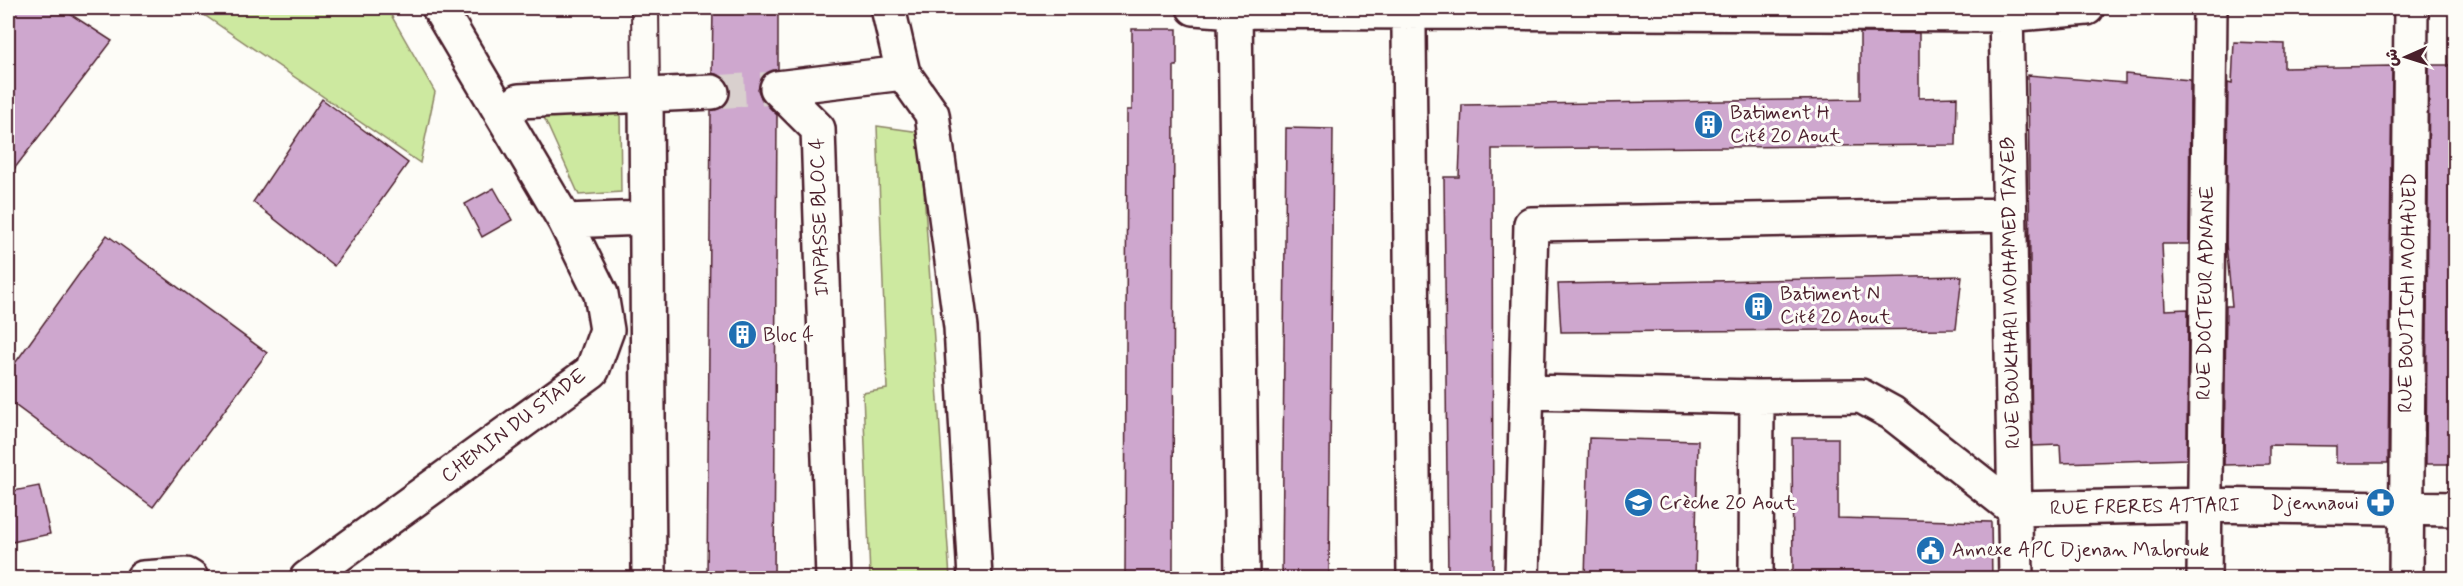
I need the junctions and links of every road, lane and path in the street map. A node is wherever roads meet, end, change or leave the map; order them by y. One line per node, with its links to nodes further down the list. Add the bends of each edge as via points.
1 (439, 8): 14 (street, CHEMIN DU STADE)
2 (645, 8): 13 (street)
3 (888, 8): 11 (street)
4 (1194, 8): 8 (street)
5 (2087, 8): 9 (street)
6 (2210, 8): 20 (street, RUE DOCTEUR ADNANE)
7 (2411, 8): 21 (street, RUE BOUTICHI MOHAÙED)
8 (1234, 11): 9 (street); 30 (street)
9 (2006, 11): 15 (street, RUE BOUKHARI MOHAMED TAYEB)
10 (1409, 30): 31 (street)
11 (903, 73): 28 (street, IMPASSE BLOC 4, via 777,88 818,129); 29 (street, via 932,114 961,327)
12 (712, 92): 13 (street)
13 (646, 94): 14 (street, via 519,101); 16 (street)
14 (504, 116): 17 (street, CHEMIN DU STADE)
15 (2009, 215): 18 (street, via 1531,224); 22 (street, RUE BOUKHARI MOHAMED TAYEB)
16 (645, 218): 17 (street); 27 (street)
17 (565, 221): 26 (street, CHEMIN DU STADE, via 601,294 607,330 592,371)
18 (1527, 392): 19 (street); 32 (street)
19 (1757, 397): 22 (street, via 1861,396 1892,413); 33 (street)
20 (2204, 505): 21 (street, RUE FRERES ATTARI); 22 (street, RUE FRERES ATTARI); 35 (street, RUE DOCTEUR ADNANE)
21 (2405, 508): 23 (street, RUE FRERES ATTARI); 36 (street, RUE BOUTICHI MOHAÙED)
22 (2014, 509): 34 (street, RUE BOUKHARI MOHAMED TAYEB)
23 (2456, 509)
24 (143, 579): 25 (street, via 186,575)
25 (191, 579)
26 (307, 579)
27 (649, 579)
28 (833, 579)
29 (975, 579)
30 (1242, 579)
31 (1414, 579)
32 (1522, 579)
33 (1756, 579)
34 (2016, 579)
35 (2204, 579)
36 (2406, 579)

